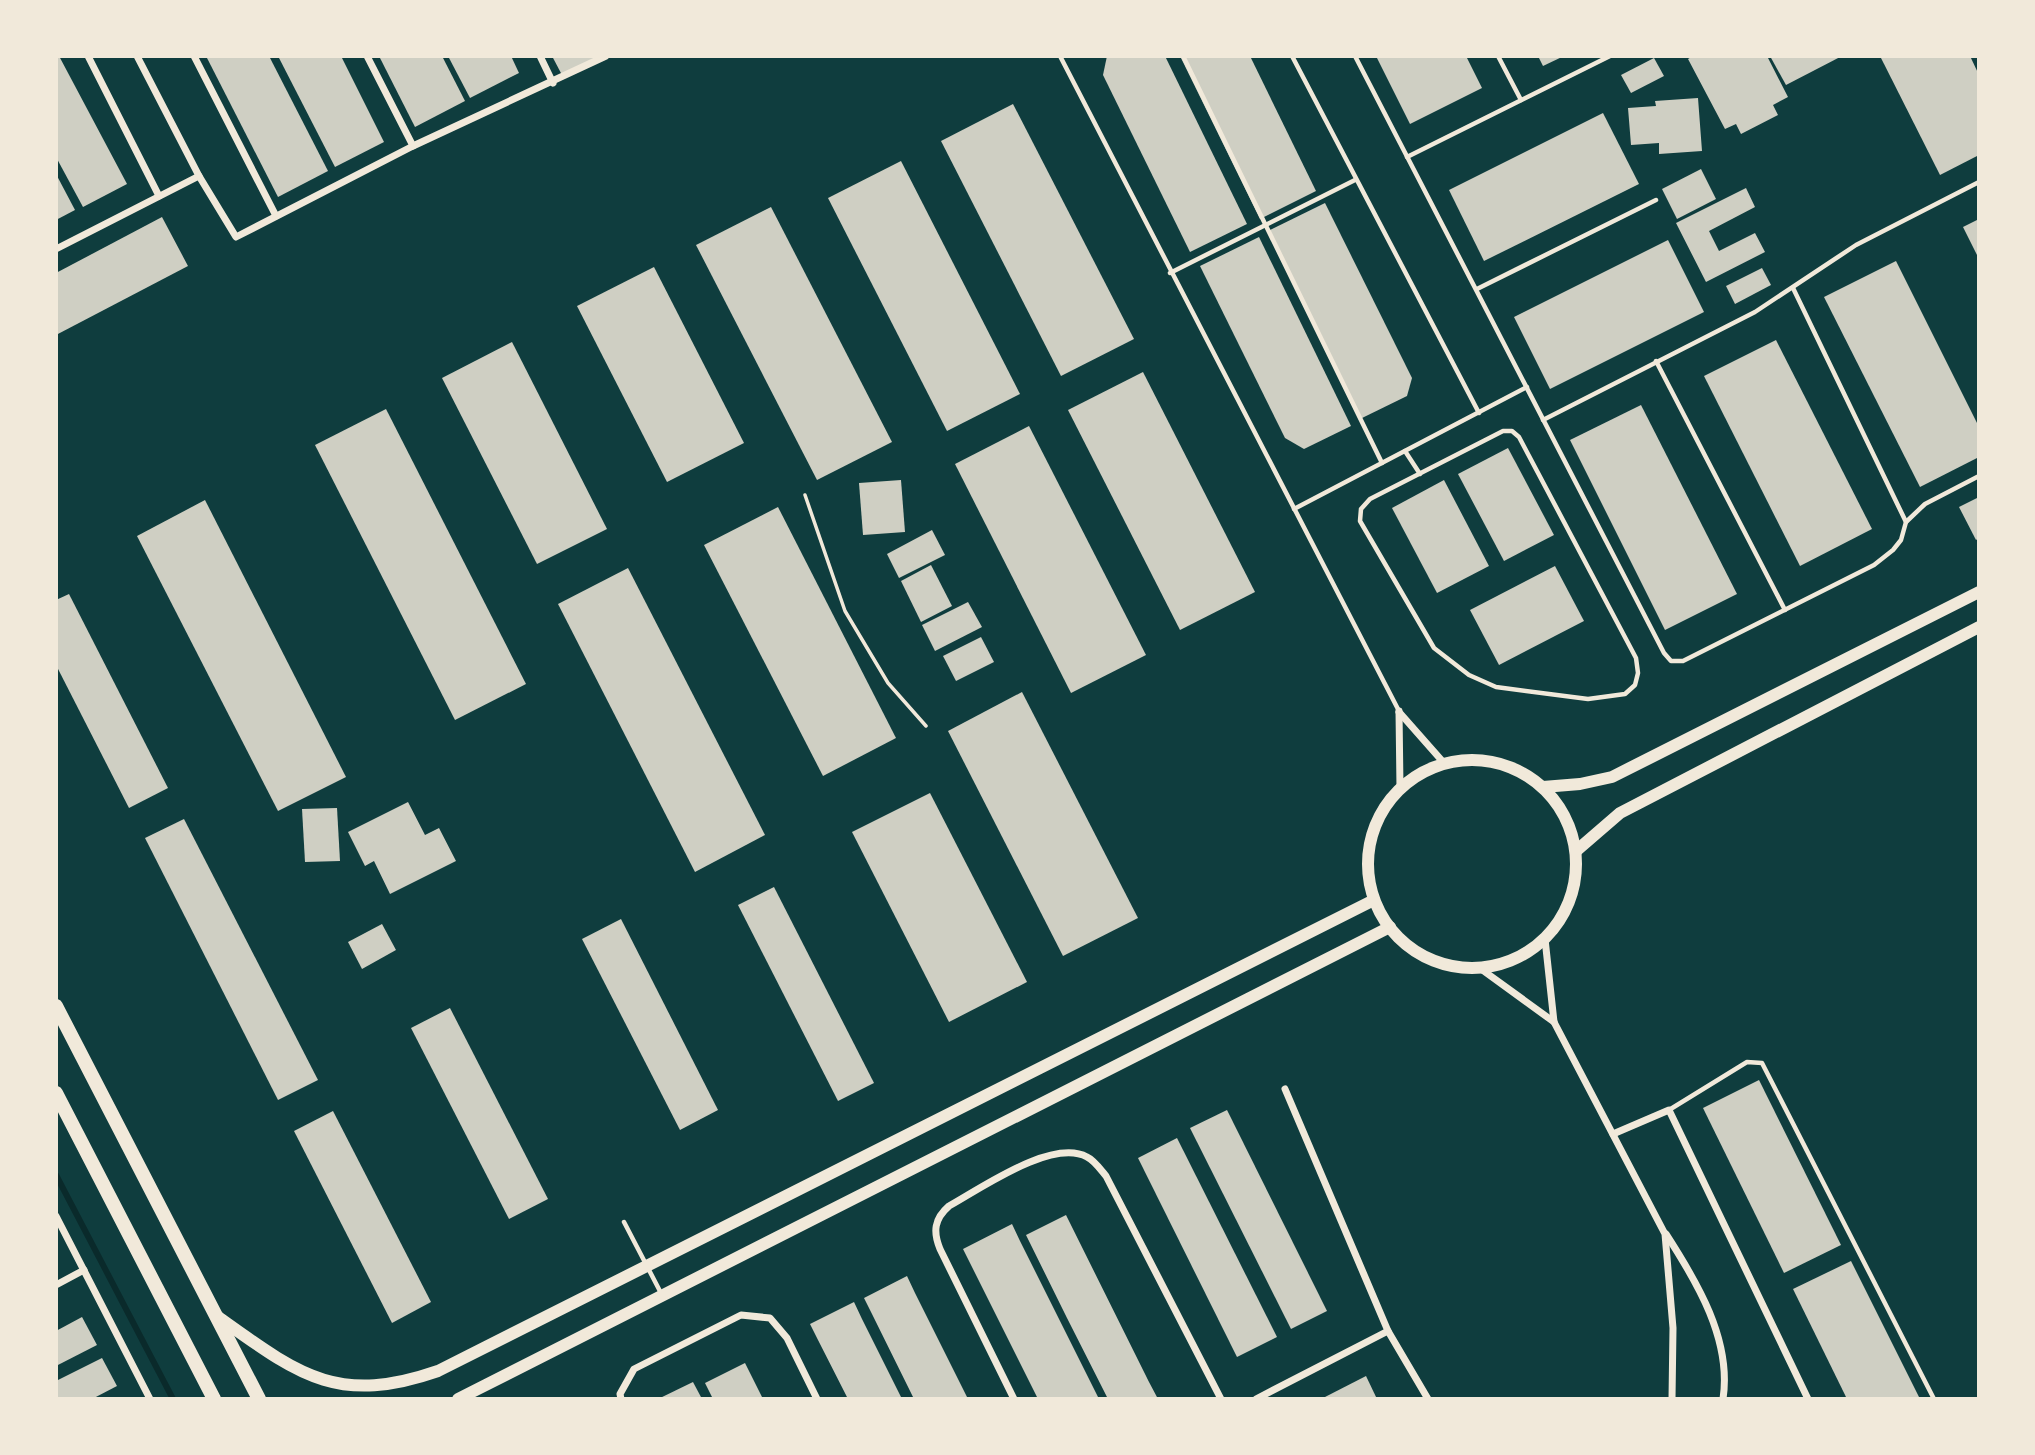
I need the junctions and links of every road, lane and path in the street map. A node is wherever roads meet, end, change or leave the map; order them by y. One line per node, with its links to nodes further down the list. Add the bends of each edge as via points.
1 (88, 56): 20 (street)
2 (137, 56): 17 (street)
3 (194, 56): 22 (street)
4 (367, 56): 15 (street)
5 (540, 56): 13 (street)
6 (606, 56): 13 (street)
7 (1060, 56): 25 (lane)
8 (1183, 56): 23 (lane)
9 (1292, 56): 18 (lane)
10 (1355, 56): 16 (lane)
11 (1498, 56): 14 (lane)
12 (1610, 56): 14 (lane)
13 (553, 83): 15 (street)
14 (1521, 100): 16 (lane)
15 (413, 146): 22 (street)
16 (1407, 157): 27 (lane)
17 (199, 176): 20 (street); 22 (street, via 236,237)
18 (1355, 180): 23 (lane); 30 (lane)
19 (1979, 182): 26 (lane, via 1856,245)
20 (159, 197): 24 (street)
21 (1656, 200): 27 (lane)
22 (276, 216)
23 (1264, 225): 25 (lane); 33 (lane)
24 (56, 249)
25 (1170, 273): 37 (lane)
26 (1793, 288): 28 (lane); 38 (lane)
27 (1477, 289): 29 (lane)
28 (1656, 361): 31 (lane); 40 (lane)
29 (1527, 387): 30 (lane); 31 (lane)
30 (1479, 412): 32 (lane)
31 (1544, 420): 40 (lane, via 1671,660 1683,661)
32 (1405, 451): 33 (lane); 34 (lane)
33 (1382, 463): 37 (lane)
34 (1420, 474): 34 (lane, via 1503,431 1519,437 1636,658 1635,685 1625,694 1588,699 1496,687 1469,675 1434,648 1360,522 1361,509 1370,499)
35 (1979, 476): 38 (lane, via 1946,491)
36 (805, 495): 43 (path, via 845,611 888,683)
37 (1294, 509): 42 (lane)
38 (1906, 522): 40 (lane, via 1900,540 1874,565)
39 (1979, 592): 45 (main road, via 1612,777)
40 (1785, 610)
41 (1979, 627): 47 (main road, via 1620,813)
42 (1399, 711): 44 (street); 46 (street)
43 (926, 726)
44 (1444, 763): 45 (main road, via 1497,762); 46 (main road)
45 (1543, 787): 47 (main road, via 1559,806)
46 (1399, 788): 48 (main road, via 1381,812 1371,840 1368,870)
47 (1576, 851): 50 (main road, via 1575,884 1564,914)
48 (1374, 900): 49 (main road); 61 (main road)
49 (1390, 927): 51 (main road, via 1404,943 1430,959 1460,968); 64 (main road)
50 (1545, 939): 51 (main road, via 1515,959); 53 (street)
51 (1481, 968): 53 (street)
52 (56, 1006): 65 (main road)
53 (1554, 1022): 57 (street)
54 (1285, 1089): 66 (street)
55 (58, 1101): 68 (main road)
56 (1670, 1110): 57 (street); 79 (street); 80 (lane, via 1747,1062 1762,1063)
57 (1613, 1134): 60 (street)
58 (56, 1216): 62 (street)
59 (624, 1222): 61 (lane)
60 (1665, 1234): 77 (street, via 1673,1328); 78 (street, via 1692,1273 1706,1306 1723,1364)
61 (646, 1266): 64 (lane); 65 (main road, via 438,1371 381,1387 342,1385 313,1377 274,1357)
62 (84, 1270): 63 (street); 67 (street)
63 (56, 1285)
64 (663, 1295): 70 (main road)
65 (218, 1317): 69 (main road)
66 (1388, 1331): 75 (street); 76 (street)
67 (146, 1398)
68 (214, 1399)
69 (259, 1399)
70 (458, 1399)
71 (621, 1399): 72 (street, via 634,1369 741,1315 769,1318 787,1338)
72 (817, 1399)
73 (1014, 1399): 74 (street, via 940,1249 935,1230 939,1215 948,1206 1040,1157 1064,1152 1087,1157 1106,1176)
74 (1221, 1399)
75 (1256, 1399)
76 (1428, 1399)
77 (1672, 1399)
78 (1723, 1399)
79 (1808, 1399)
80 (1934, 1399)

